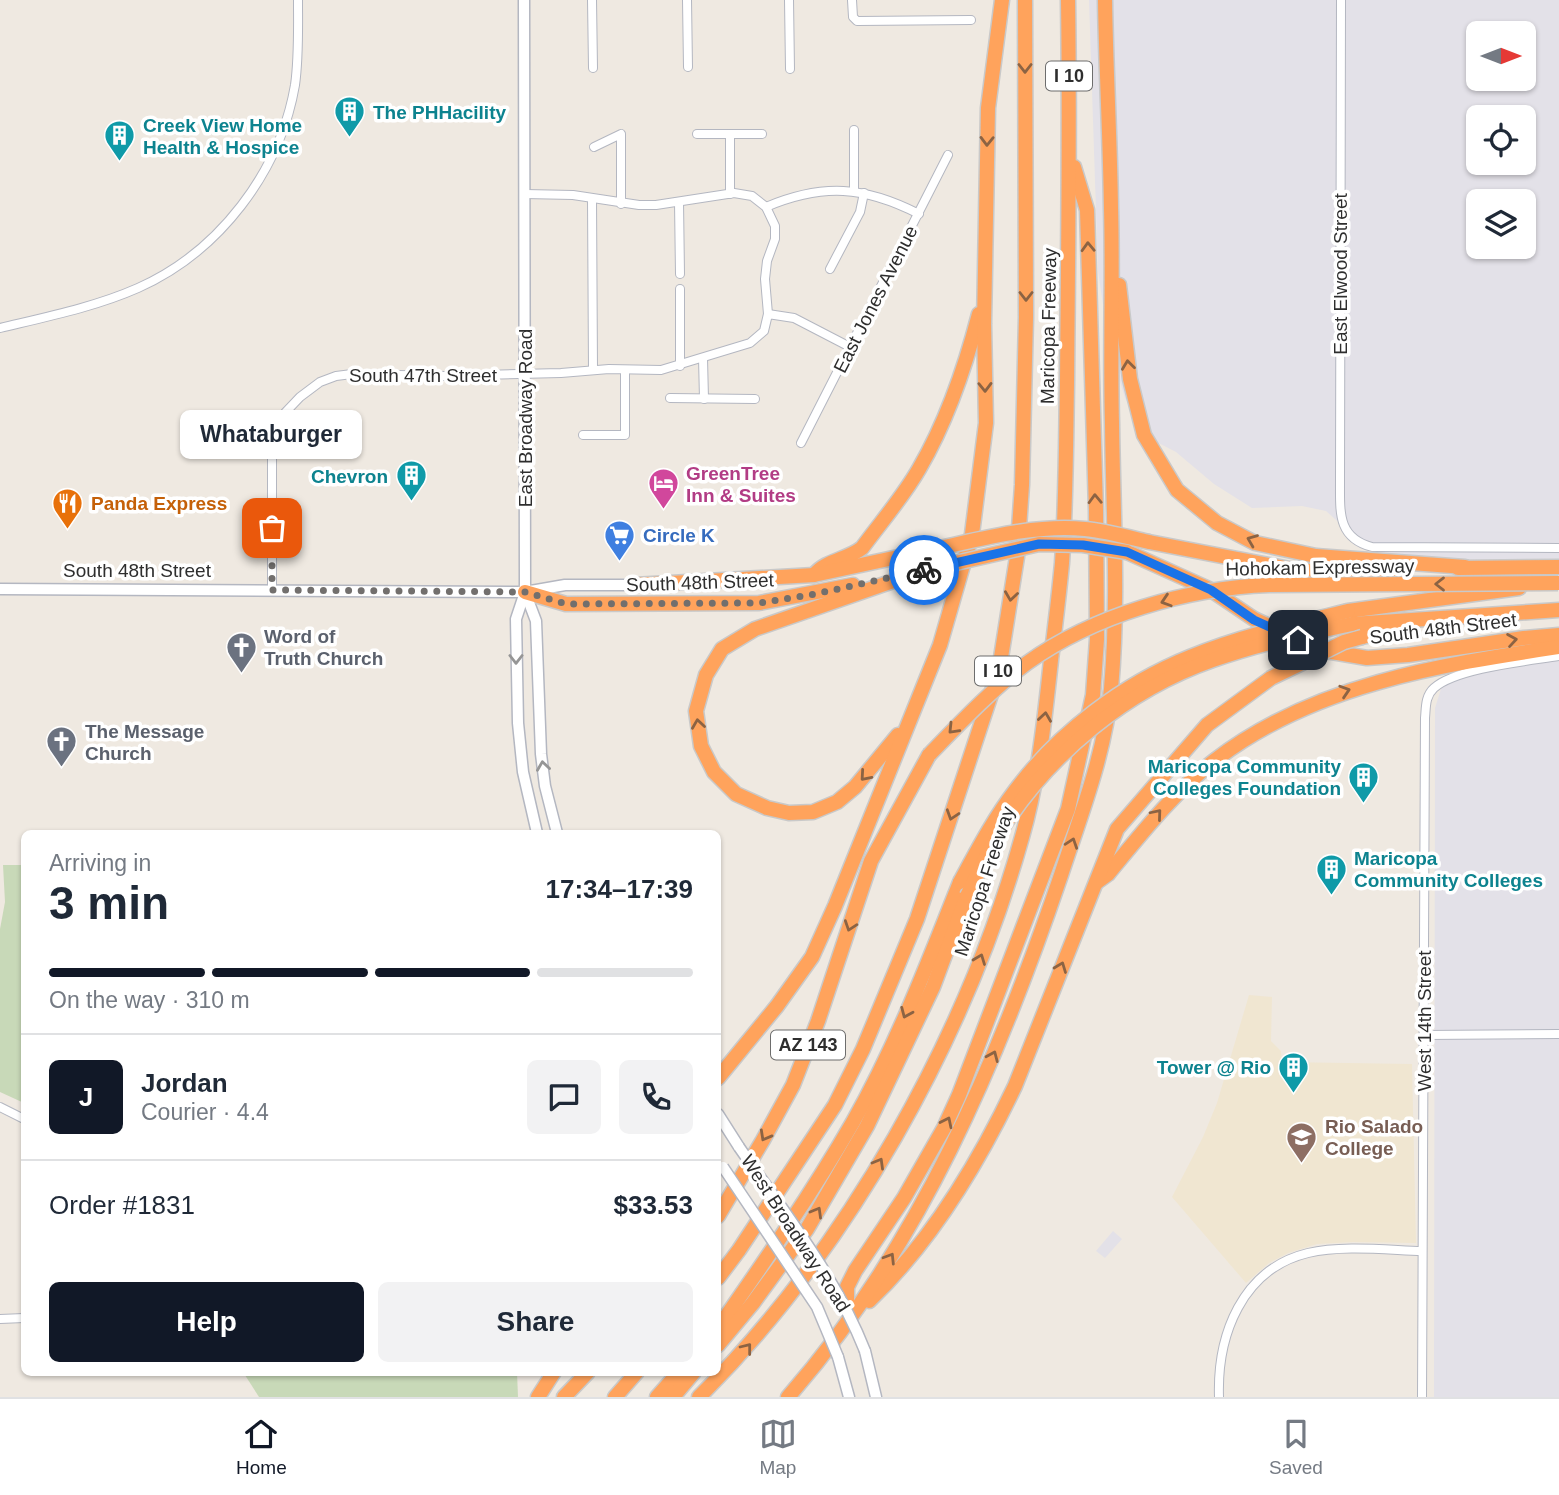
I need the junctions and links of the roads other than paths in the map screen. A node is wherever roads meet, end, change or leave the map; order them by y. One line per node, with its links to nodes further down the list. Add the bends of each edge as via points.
1 (298, 0): 38 (street, via 297,70 285,124 258,183 227,224 188,259 137,289)
2 (524, 0): 25 (main road, East Broadway Road)
3 (592, 0): 14 (street)
4 (687, 0): 13 (street)
5 (789, 0): 15 (street)
6 (852, 0): 12 (street, via 855,19)
7 (1002, 0): 36 (highway, one-way to 36, via 988,108)
8 (1025, 0): 81 (highway, Maricopa Freeway / I 10, one-way to 81, via 1024,434 1017,557 999,670 917,919 863,1049 835,1105)
9 (1068, 0): 21 (highway, Maricopa Freeway / I 10)
10 (1105, 0): 31 (highway)
11 (1341, 0): 50 (street, East Elwood Street, via 1343,525 1357,541 1372,547)
12 (971, 20)
13 (688, 67)
14 (593, 68)
15 (790, 69)
16 (854, 130): 23 (street)
17 (697, 134): 18 (street)
18 (730, 134): 19 (street); 26 (street)
19 (762, 134)
20 (594, 147): 29 (street, via 621,134)
21 (1070, 152): 82 (highway, one-way to 21, via 847,1287 855,1271 904,1198 960,1096 1068,809 1093,695 1097,639 1087,210); 93 (highway, Maricopa Freeway / I 10, one-way to 21, via 740,1357 856,1201 911,1108 979,962 1023,835 1045,719 1062,562)
22 (948, 155): 32 (street, East Jones Avenue)
23 (854, 191): 24 (street); 30 (street, via 809,192)
24 (864, 193): 32 (street); 33 (street, via 860,212)
25 (525, 194): 27 (street); 44 (main road, East Broadway Road)
26 (730, 194): 28 (street); 30 (street, via 747,195)
27 (592, 199): 29 (street); 42 (street)
28 (679, 202): 29 (street); 34 (street)
29 (621, 204)
30 (766, 207): 37 (street, via 775,230 765,272)
31 (1111, 211): 51 (highway, one-way to 31, via 1316,556 1255,543 1217,523 1177,490 1144,436 1133,390); 82 (highway, one-way to 31, via 907,1231 963,1126 1028,974 1098,764 1111,693 1117,599)
32 (919, 214): 39 (street, East Jones Avenue)
33 (830, 269)
34 (680, 274)
35 (680, 289): 41 (street)
36 (985, 294): 54 (highway, via 964,368 918,471 862,548 821,566); 65 (highway, one-way to 65, via 986,423 972,534 940,645)
37 (768, 314): 39 (street, via 794,318); 40 (street, South 47th Street, via 766,327 754,341)
38 (0, 328)
39 (850, 347): 49 (street, East Jones Avenue)
40 (703, 358): 41 (street, South 47th Street); 46 (street)
41 (680, 366): 43 (street, South 47th Street)
42 (593, 370): 43 (street, South 47th Street); 44 (street, South 47th Street)
43 (625, 370): 48 (street, via 625,435)
44 (525, 373): 58 (street, South 47th Street, via 343,375 320,382 300,397 280,418 272,443); 59 (main road, East Broadway Road)
45 (670, 398): 46 (street)
46 (704, 399): 47 (street)
47 (755, 399)
48 (583, 435)
49 (801, 443)
50 (1559, 548)
51 (1465, 567): 52 (highway, South 48th Street); 54 (highway, South 48th Street, bridge, via 1349,574 1295,570 1086,529 1042,529)
52 (1559, 567)
53 (925, 570): 59 (highway, South 48th Street, via 759,603 566,604); 62 (highway, South 48th Street, one-way to 62, bridge, via 1039,544 1127,552 1211,590 1254,620 1320,650 1367,658); 65 (highway, one-way to 53, via 837,802 813,812 789,813 736,794 714,772 701,747 696,711 706,676 722,649 755,629)
54 (814, 575): 56 (highway, South 48th Street)
55 (1558, 583): 69 (highway, bridge, via 1349,611 1249,636 1189,657 1102,706 1048,754 984,836); 79 (highway, Hohokam Expressway / AZ 143, one-way to 79, bridge, via 1229,586 1183,595 1089,626 1028,663 980,702 929,755 871,861 793,1085)
56 (634, 585): 59 (main road, South 48th Street, via 565,585)
57 (0, 589): 58 (main road, South 48th Street)
58 (272, 590): 59 (main road, South 48th Street)
59 (525, 592): 66 (main road, East Broadway Road, one-way to 66, via 516,619 518,723); 67 (main road, one-way to 59, via 541,754 536,621)
60 (1559, 610): 61 (highway)
61 (1459, 616): 68 (highway, bridge, via 1344,642 1271,678 1207,725 1117,829); 69 (highway, bridge, via 1352,624 1272,641 1210,661 1151,688 1092,727 1048,768)
62 (1559, 635)
63 (1559, 647): 68 (highway, one-way to 63, via 1164,806 1213,762 1260,729 1318,700 1353,689 1427,670)
64 (1559, 656): 71 (street, West 14th Street, via 1458,675 1427,697)
65 (908, 723): 72 (highway, via 812,957)
66 (536, 830)
67 (556, 830)
68 (1096, 883): 82 (highway, one-way to 68, via 892,1279 936,1223 995,1127)
69 (964, 889): 85 (highway, one-way to 85, via 853,1121); 86 (highway, one-way to 69, via 807,1229 867,1126 933,987)
70 (1559, 1034): 71 (street)
71 (1425, 1035): 80 (street, West 14th Street)
72 (752, 1036): 73 (highway); 74 (highway)
73 (721, 1059)
74 (721, 1075)
75 (0, 1107): 76 (street)
76 (21, 1118)
77 (721, 1119): 82 (main road, West Broadway Road, bridge)
78 (721, 1164): 101 (main road, bridge, via 817,1307)
79 (721, 1211)
80 (1422, 1251): 103 (street, via 1310,1253 1261,1278 1231,1320 1220,1363); 104 (street, West 14th Street)
81 (721, 1274)
82 (850, 1312): 100 (highway, via 820,1361); 102 (main road, West Broadway Road, bridge)
83 (21, 1318): 84 (street)
84 (0, 1319)
85 (721, 1324)
86 (721, 1341)
87 (551, 1376): 94 (highway)
88 (584, 1376): 95 (highway)
89 (633, 1376): 96 (highway)
90 (675, 1376): 97 (highway)
91 (691, 1376): 98 (highway)
92 (721, 1376): 99 (highway, Maricopa Freeway / I 10, one-way to 92)
93 (721, 1376)
94 (538, 1397)
95 (564, 1397)
96 (614, 1397)
97 (657, 1397)
98 (673, 1397)
99 (699, 1397)
100 (788, 1397)
101 (849, 1397)
102 (876, 1397)
103 (1219, 1397)
104 (1422, 1397)

